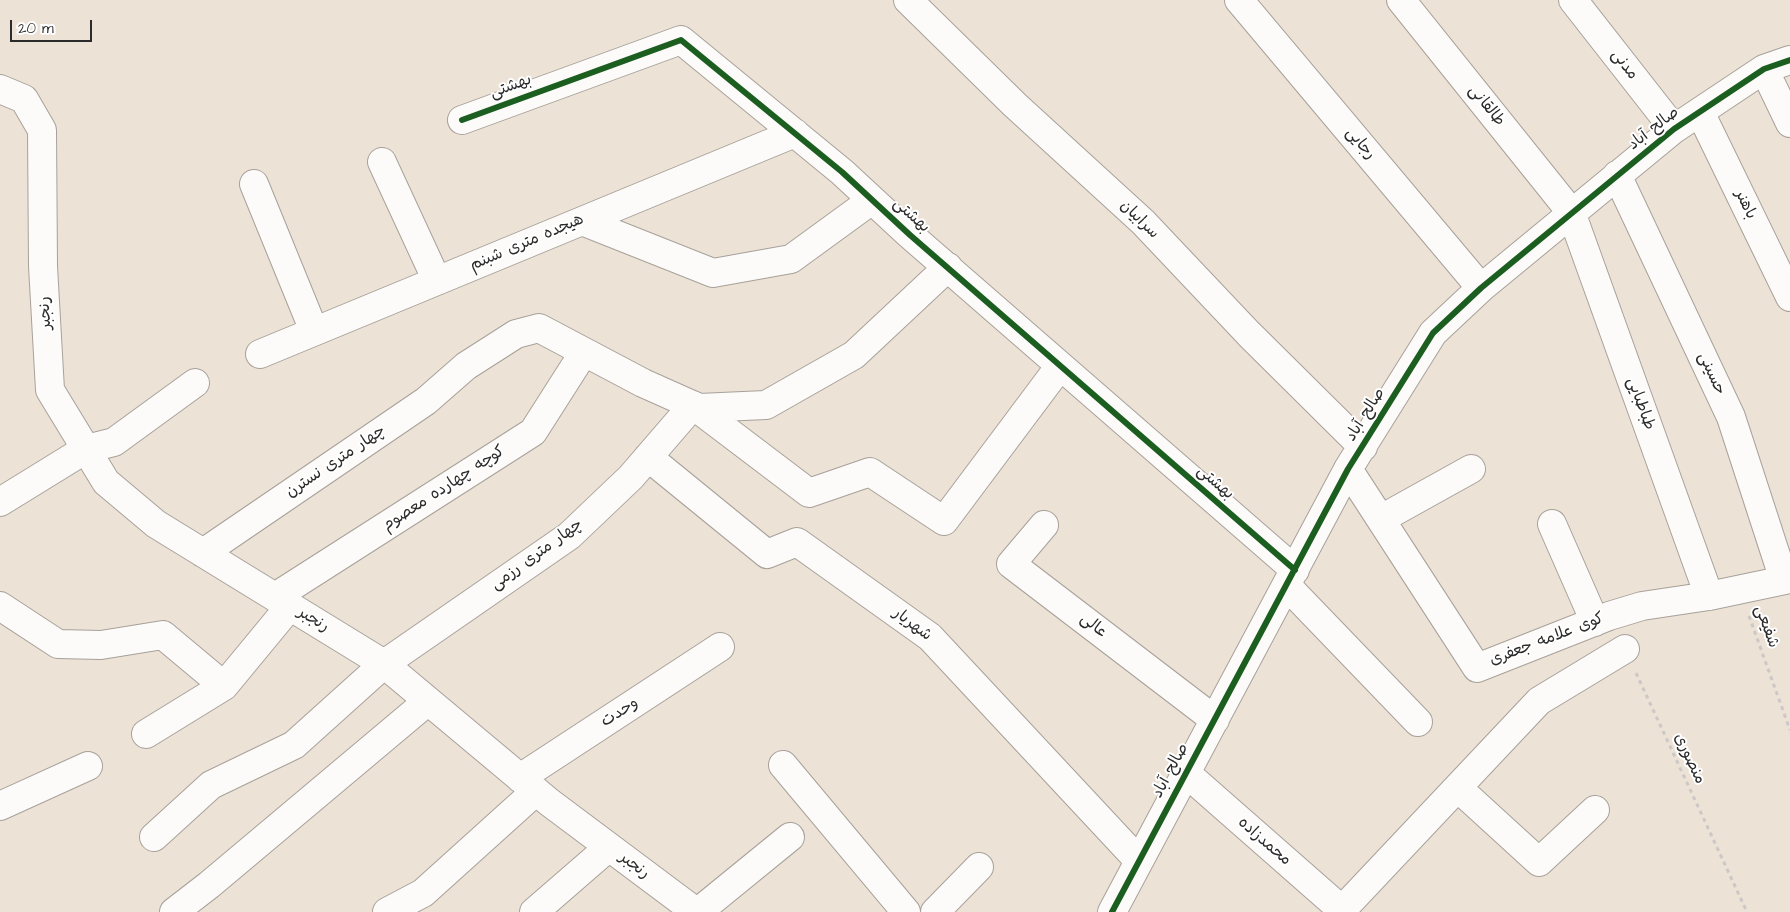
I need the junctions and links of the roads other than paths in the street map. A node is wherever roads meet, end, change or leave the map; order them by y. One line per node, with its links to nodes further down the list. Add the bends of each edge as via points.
1 (908, 0): 29 (street, سرابیان, via 1015,105 1143,222 1249,334)
2 (1240, 0): 21 (street, رجایی)
3 (1401, 0): 17 (street, طالقانی)
4 (1573, 0): 11 (street, مدنی)
5 (1790, 60): 6 (street, صالح آباد)
6 (1764, 69): 8 (street, صالح آباد); 10 (street)
7 (0, 89): 30 (street, رنجبر, via 24,99 42,130 43,266 50,390)
8 (1700, 112): 11 (street, صالح آباد); 22 (street, باهنر)
9 (462, 120): 12 (street, بهشتی, via 681,40)
10 (1790, 123)
11 (1674, 129): 14 (street, صالح آباد)
12 (795, 133): 16 (street, بهشتی); 18 (street, هیجده متری شبنم)
13 (382, 162): 20 (street)
14 (1617, 175): 17 (street, صالح آباد); 40 (street, حسینی, via 1731,417)
15 (254, 184): 23 (street)
16 (872, 200): 18 (street, via 791,259 713,273); 19 (street, بهشتی)
17 (1571, 212): 21 (street, صالح آباد); 41 (street, طباطبایی)
18 (582, 221): 20 (street, هیجده متری شبنم)
19 (948, 267): 26 (street, بهشتی); 28 (street, via 854,355 766,405 699,408)
20 (436, 281): 23 (street, هیجده متری شبنم)
21 (1481, 288): 29 (street, صالح آباد, via 1433,333)
22 (1790, 297)
23 (314, 331): 25 (street, هیجده متری شبنم)
24 (584, 352): 28 (street, چهار متری نسترن); 38 (street, چهار متری نسترن, via 539,328 516,334 466,366 426,400); 42 (street, کوچه چهارده معصوم, via 533,432)
25 (260, 354)
26 (1060, 366): 28 (street, via 944,521 870,472 809,493); 39 (street, بهشتی)
27 (195, 383): 30 (street, via 114,442)
28 (693, 405): 31 (street, چهار متری رزمی)
29 (1363, 447): 32 (street, صالح آباد)
30 (86, 449): 34 (street); 38 (street, رنجبر, via 106,482 156,524)
31 (648, 457): 47 (street, چهار متری رزمی, via 632,477 569,536); 63 (street, شهریار, via 767,554 797,542 930,637)
32 (1348, 469): 35 (street, کوی علامه جعفری); 39 (street, صالح آباد)
33 (1471, 469): 35 (street)
34 (0, 502)
35 (1381, 519): 44 (street, کوی علامه جعفری, via 1477,668)
36 (1552, 524): 44 (street)
37 (1044, 525): 50 (street, عالی, via 1012,564)
38 (202, 553): 42 (street, رنجبر)
39 (1291, 578): 50 (street, صالح آباد); 51 (street, بهشتی)
40 (1787, 580): 41 (street, کوی علامه جعفری)
41 (1709, 596): 44 (street, کوی علامه جعفری, via 1642,606)
42 (283, 602): 47 (street, رنجبر); 48 (street, کوچه چهارده معصوم)
43 (0, 606): 48 (street, via 58,644 101,645 163,635)
44 (1595, 622)
45 (720, 647): 56 (street, وحدت)
46 (1624, 649): 57 (street, via 1539,701)
47 (384, 664): 49 (street, رنجبر); 60 (street, چهار متری رزمی, via 294,745 211,785)
48 (224, 686): 52 (street, کوچه چهارده معصوم)
49 (428, 701): 56 (street, رنجبر); 66 (street)
50 (1215, 720): 55 (street, صالح آباد)
51 (1418, 722)
52 (146, 734)
53 (783, 765): 70 (street)
54 (88, 766): 58 (street)
55 (1186, 773): 63 (street, صالح آباد); 65 (street, محمدزاده)
56 (528, 785): 62 (street, رنجبر); 67 (street, وحدت, via 423,892)
57 (1458, 788): 59 (street, via 1539,862); 65 (street)
58 (0, 806)
59 (1595, 810)
60 (154, 837)
61 (790, 838): 69 (street)
62 (609, 847): 68 (street); 69 (street, رنجبر)
63 (1140, 861): 72 (street, صالح آباد)
64 (979, 867): 71 (street)
65 (1341, 911)
66 (174, 912)
67 (386, 912)
68 (534, 912)
69 (697, 912)
70 (906, 912)
71 (935, 912)
72 (1112, 912)

